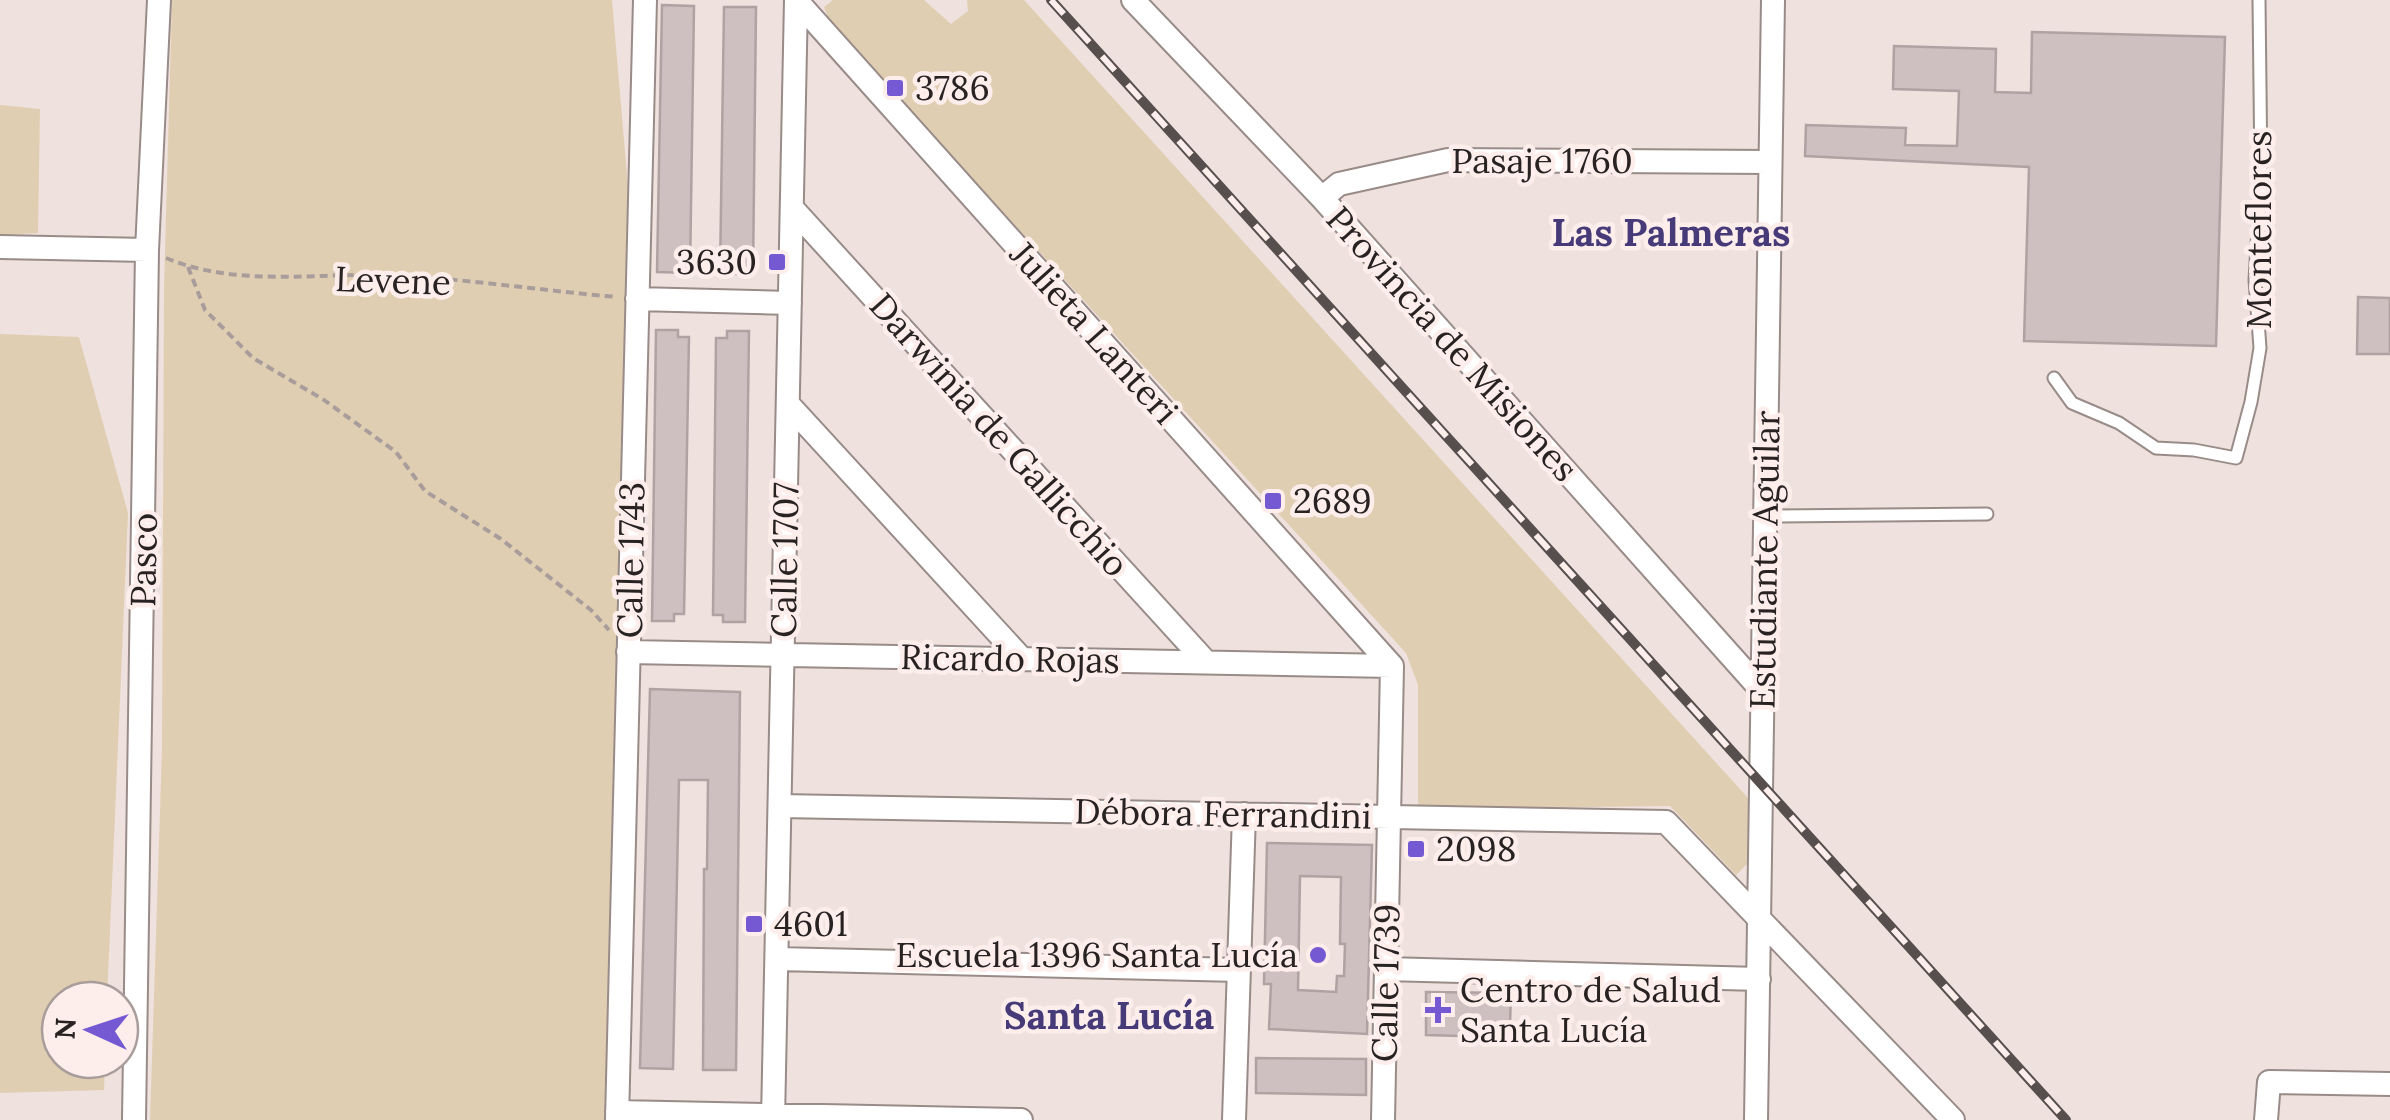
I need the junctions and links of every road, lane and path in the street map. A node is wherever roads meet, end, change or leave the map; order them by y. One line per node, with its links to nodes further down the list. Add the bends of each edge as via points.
1 (159, 0): 11 (street, Pasco)
2 (645, 0): 13 (street, Calle 1743)
3 (796, 0): 9 (street, Calle 1707); 23 (street, Julieta Lanteri)
4 (1133, 0): 8 (street, Provincia de Misiones)
5 (1772, 0): 7 (street, Estudiante Aguilar)
6 (2259, 0): 15 (lane, Monteflores, via 2260,348 2236,458 2156,448 2072,403)
7 (1770, 162): 8 (street, Pasaje 1760, via 1448,160 1339,184); 18 (street, Estudiante Aguilar)
8 (1322, 198): 24 (street, Provincia de Misiones)
9 (792, 208): 14 (street, Calle 1707); 22 (street, Darwinia de Gallicchio)
10 (0, 247): 11 (street)
11 (147, 250): 12 (path, Levene); 36 (street, Pasco)
12 (188, 267): 13 (path, Levene, via 287,279 408,276); 19 (path, via 205,310 253,358 396,452 425,491 591,610)
13 (637, 299): 14 (street); 19 (street, Calle 1743)
14 (790, 303): 16 (street, Calle 1707)
15 (2054, 378)
16 (788, 404): 20 (street, Calle 1707); 21 (street)
17 (1987, 514): 18 (lane)
18 (1766, 516): 24 (street, Estudiante Aguilar)
19 (628, 652): 20 (street, Ricardo Rojas); 34 (street, Calle 1743)
20 (783, 655): 21 (street, Ricardo Rojas); 25 (street, Calle 1707)
21 (1022, 659): 22 (street, Ricardo Rojas)
22 (1206, 662): 23 (street, Ricardo Rojas)
23 (1392, 666): 27 (street, Calle 1739)
24 (1764, 693): 28 (street, Estudiante Aguilar)
25 (780, 806): 26 (street, Débora Ferrandini); 29 (street, Calle 1707)
26 (1244, 814): 27 (street, Débora Ferrandini); 31 (street)
27 (1389, 817): 28 (street, Débora Ferrandini, via 1666,822); 30 (street, Calle 1739)
28 (1760, 917): 32 (street, Estudiante Aguilar); 41 (street)
29 (776, 959): 31 (street); 35 (street, Calle 1707)
30 (1386, 969): 32 (street); 39 (street, Calle 1739)
31 (1239, 970): 38 (street)
32 (1759, 979): 40 (street, Estudiante Aguilar)
33 (2390, 1084): 42 (street, via 2268,1082)
34 (617, 1116): 35 (street)
35 (773, 1118): 37 (street)
36 (134, 1120)
37 (1022, 1120)
38 (1234, 1120)
39 (1383, 1120)
40 (1756, 1120)
41 (1953, 1120)
42 (2266, 1120)

